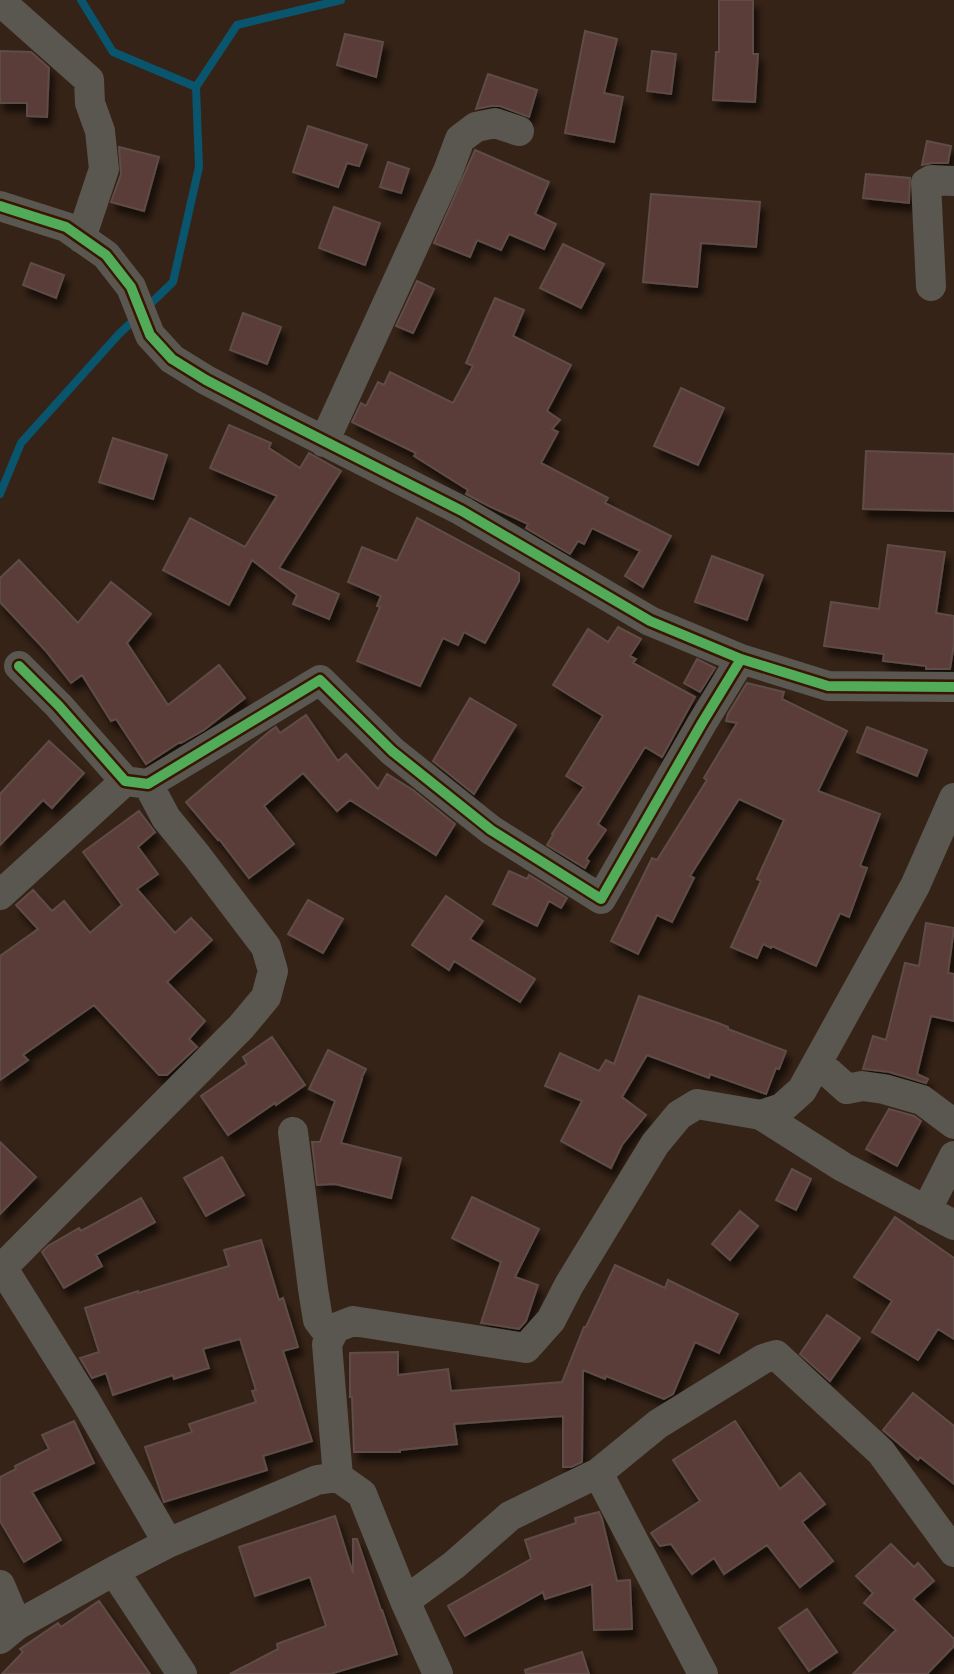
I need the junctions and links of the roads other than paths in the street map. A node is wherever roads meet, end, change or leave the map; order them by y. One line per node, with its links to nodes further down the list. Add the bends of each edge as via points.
1 (9, 9): 5 (street, via 89,80 103,169)
2 (519, 131): 7 (street, via 495,123 475,127 460,139)
3 (954, 181): 6 (street, via 926,183)
4 (0, 206): 5 (street, via 66,227)
5 (81, 237): 7 (street, via 106,255 131,286 150,335 172,359)
6 (931, 286)
7 (324, 442): 8 (street, via 462,511 650,621)
8 (741, 659): 10 (street, via 828,686); 11 (street, via 601,899 491,830 392,751 320,680)
9 (19, 666): 11 (street)
10 (954, 687)
11 (136, 783): 13 (street); 21 (street, via 266,947 273,971 266,997)
12 (954, 798): 14 (street, via 915,886)
13 (0, 895)
14 (818, 1063): 15 (street, via 802,1090 782,1108); 16 (street, via 847,1089 884,1089 922,1100)
15 (761, 1115): 19 (street, via 843,1167); 22 (street, via 697,1104 679,1115 655,1144 551,1320 526,1348 353,1321)
16 (954, 1124)
17 (293, 1132): 22 (street, via 318,1320 324,1328)
18 (954, 1156): 19 (street)
19 (926, 1211): 20 (street)
20 (954, 1225)
21 (1, 1269): 25 (street, via 85,1400)
22 (335, 1328): 24 (street, via 327,1344)
23 (598, 1473): 26 (street, via 658,1424 776,1355 881,1452); 29 (street, via 510,1516); 33 (street)
24 (338, 1477): 25 (street, via 317,1480); 29 (street, via 362,1494)
25 (168, 1544): 27 (street)
26 (954, 1552)
27 (114, 1571): 30 (street); 31 (street)
28 (0, 1585): 30 (street)
29 (405, 1601): 32 (street)
30 (9, 1632)
31 (182, 1674)
32 (438, 1674)
33 (703, 1674)

